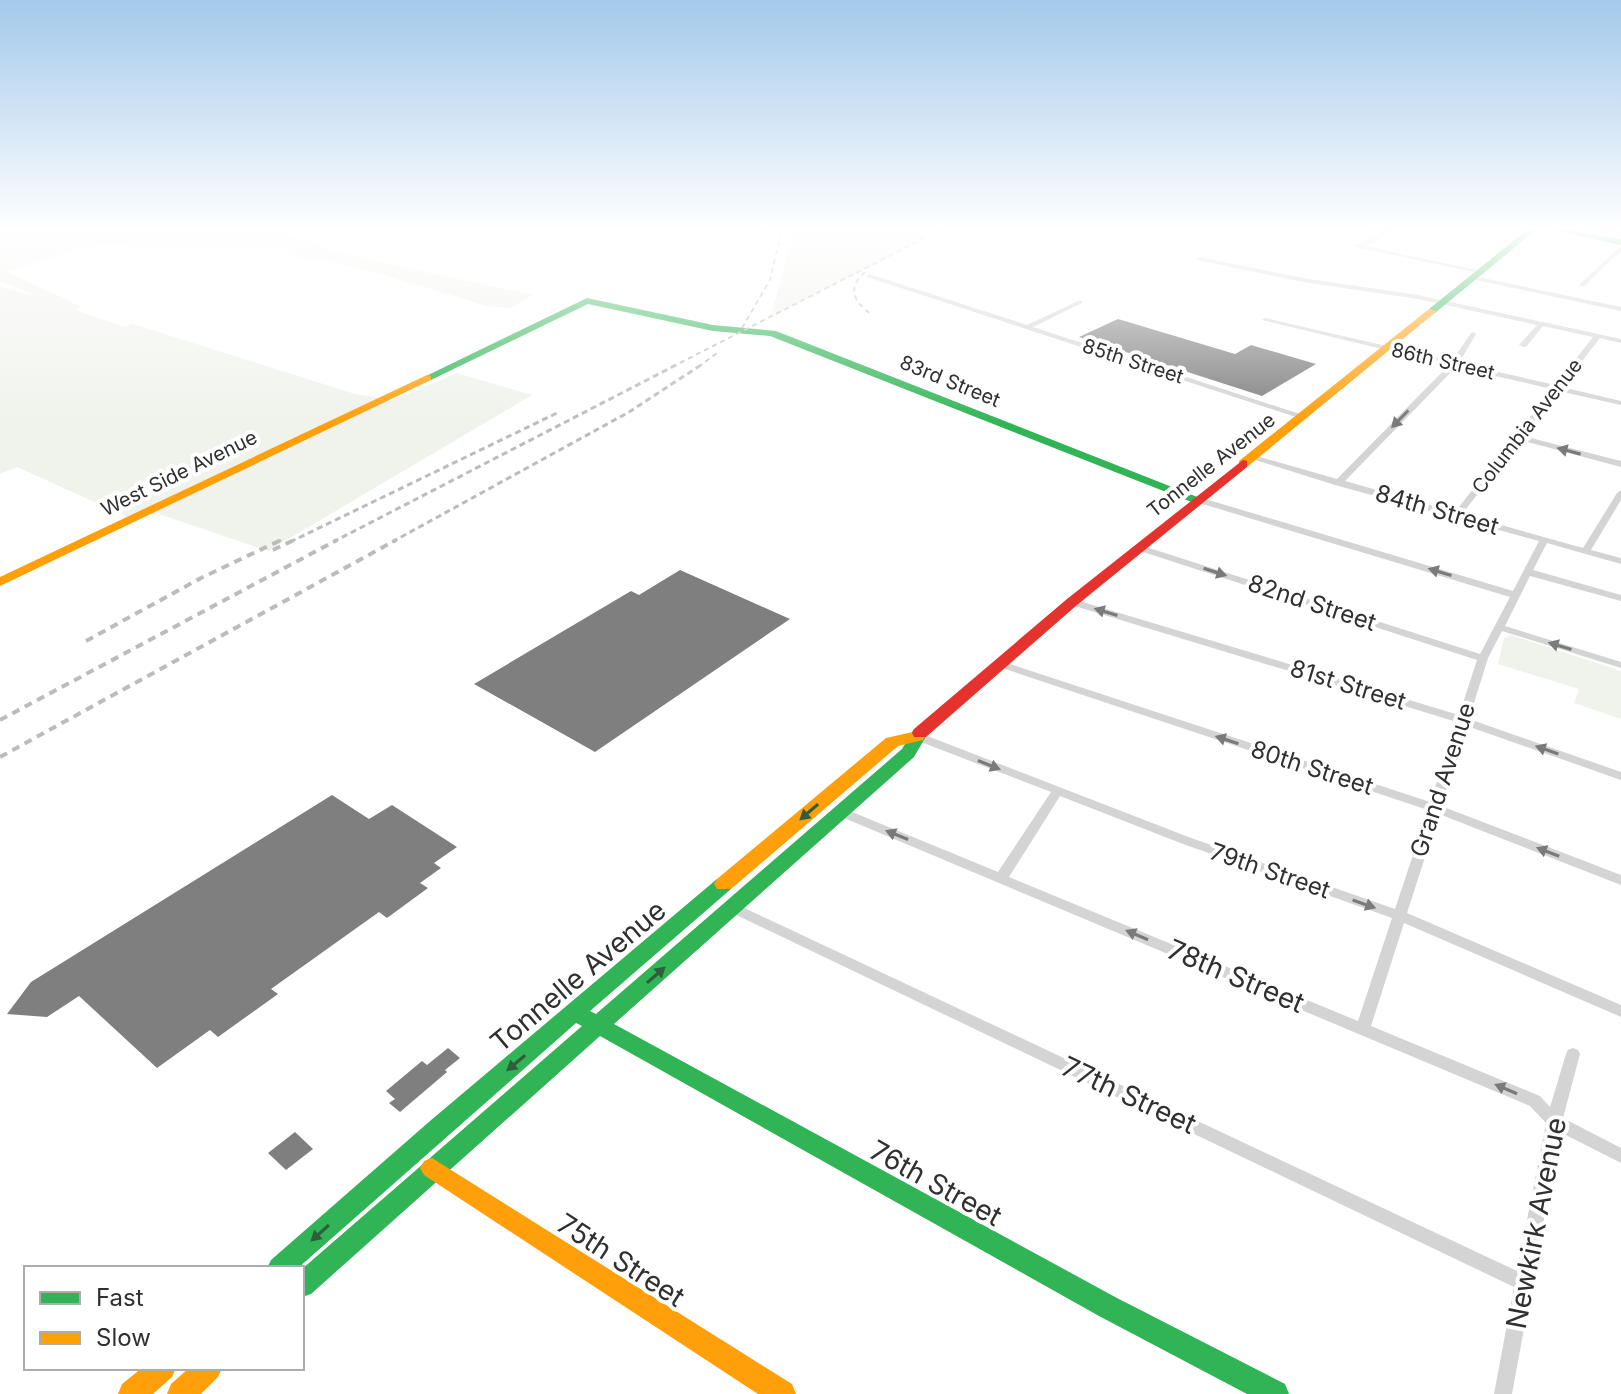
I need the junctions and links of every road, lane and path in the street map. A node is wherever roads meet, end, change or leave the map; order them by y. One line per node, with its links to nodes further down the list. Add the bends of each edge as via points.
1 (927, 294): 10 (street, 85th Street)
2 (1392, 294): 6 (street)
3 (1453, 294): 6 (main road, Tonnelle Avenue)
4 (1558, 294): 7 (street)
5 (1080, 302): 10 (street)
6 (1443, 302): 9 (street); 15 (main road, Tonnelle Avenue)
7 (1621, 309)
8 (1265, 320): 15 (street, 86th Street)
9 (1541, 324): 12 (street); 14 (street)
10 (1030, 326): 20 (street, 85th Street)
11 (1473, 334): 16 (street)
12 (1598, 336): 13 (street); 17 (street, Columbia Avenue)
13 (1621, 341)
14 (1523, 345)
15 (1388, 348): 16 (street, 86th Street); 20 (main road, Tonnelle Avenue)
16 (1455, 363): 17 (street, 86th Street); 24 (street, one-way to 24)
17 (1557, 388): 19 (street, 86th Street); 21 (street, Columbia Avenue)
18 (376, 400): 26 (main road, 83rd Street, via 587,301 713,328 772,333); 33 (main road, West Side Avenue)
19 (1621, 403)
20 (1305, 417): 22 (main road, Tonnelle Avenue)
21 (1517, 437): 23 (street, one-way to 21); 27 (street, Columbia Avenue)
22 (1253, 458): 24 (street, 84th Street); 26 (main road, Tonnelle Avenue)
23 (1621, 464)
24 (1338, 483): 27 (street, 84th Street)
25 (1621, 493): 30 (street)
26 (1199, 500): 29 (main road, Tonnelle Avenue); 34 (street, 83rd Street, one-way to 26)
27 (1456, 516): 28 (street, 84th Street)
28 (1544, 540): 30 (street, 84th Street); 32 (street, Grand Avenue)
29 (1140, 548): 36 (main road, Tonnelle Avenue); 38 (street, 82nd Street, one-way to 38)
30 (1586, 551): 31 (street, 84th Street)
31 (1621, 561)
32 (1528, 572): 34 (street, Grand Avenue); 35 (street)
33 (0, 582)
34 (1514, 595): 37 (street, Grand Avenue)
35 (1621, 598)
36 (1072, 602): 39 (main road, Tonnelle Avenue); 41 (street, 81st Street, one-way to 36)
37 (1498, 627): 38 (street, Grand Avenue); 40 (street, one-way to 37)
38 (1483, 658): 41 (street, Grand Avenue)
39 (1000, 664): 42 (main road, Tonnelle Avenue); 45 (street, 80th Street, one-way to 39)
40 (1621, 665)
41 (1463, 720): 43 (street, 81st Street, one-way to 41); 45 (street, Grand Avenue)
42 (917, 736): 44 (street, 79th Street, one-way to 44); 46 (main road, Tonnelle Avenue, via 908,753); 52 (main road, Tonnelle Avenue, one-way to 52, via 892,742)
43 (1621, 776)
44 (1057, 792): 47 (street); 50 (street, 79th Street, one-way to 50)
45 (1434, 808): 48 (street, 80th Street, one-way to 45); 50 (street, Grand Avenue)
46 (841, 812): 47 (street, 78th Street, one-way to 46); 49 (main road, Tonnelle Avenue)
47 (1001, 878): 54 (street, 78th Street, one-way to 47)
48 (1621, 880)
49 (733, 908): 53 (main road, Tonnelle Avenue, one-way to 49); 61 (street, 77th Street)
50 (1400, 916): 51 (street, 79th Street); 54 (street, Grand Avenue)
51 (1621, 1011)
52 (576, 1013): 53 (main road, 76th Street); 59 (main road, Tonnelle Avenue, one-way to 59)
53 (597, 1027): 58 (main road, Tonnelle Avenue); 67 (main road, 76th Street)
54 (1363, 1029): 56 (street, 78th Street, one-way to 54, via 1535,1101)
55 (1573, 1054): 56 (street, Newkirk Avenue)
56 (1554, 1121): 57 (street, 78th Street); 61 (street, Newkirk Avenue)
57 (1621, 1156)
58 (432, 1168): 60 (main road, Tonnelle Avenue); 66 (main road, 75th Street)
59 (282, 1266)
60 (304, 1283)
61 (1524, 1283): 68 (street, Newkirk Avenue)
62 (161, 1370): 64 (main road)
63 (207, 1370): 65 (main road)
64 (132, 1394)
65 (181, 1394)
66 (782, 1394)
67 (1275, 1394)
68 (1503, 1394)

